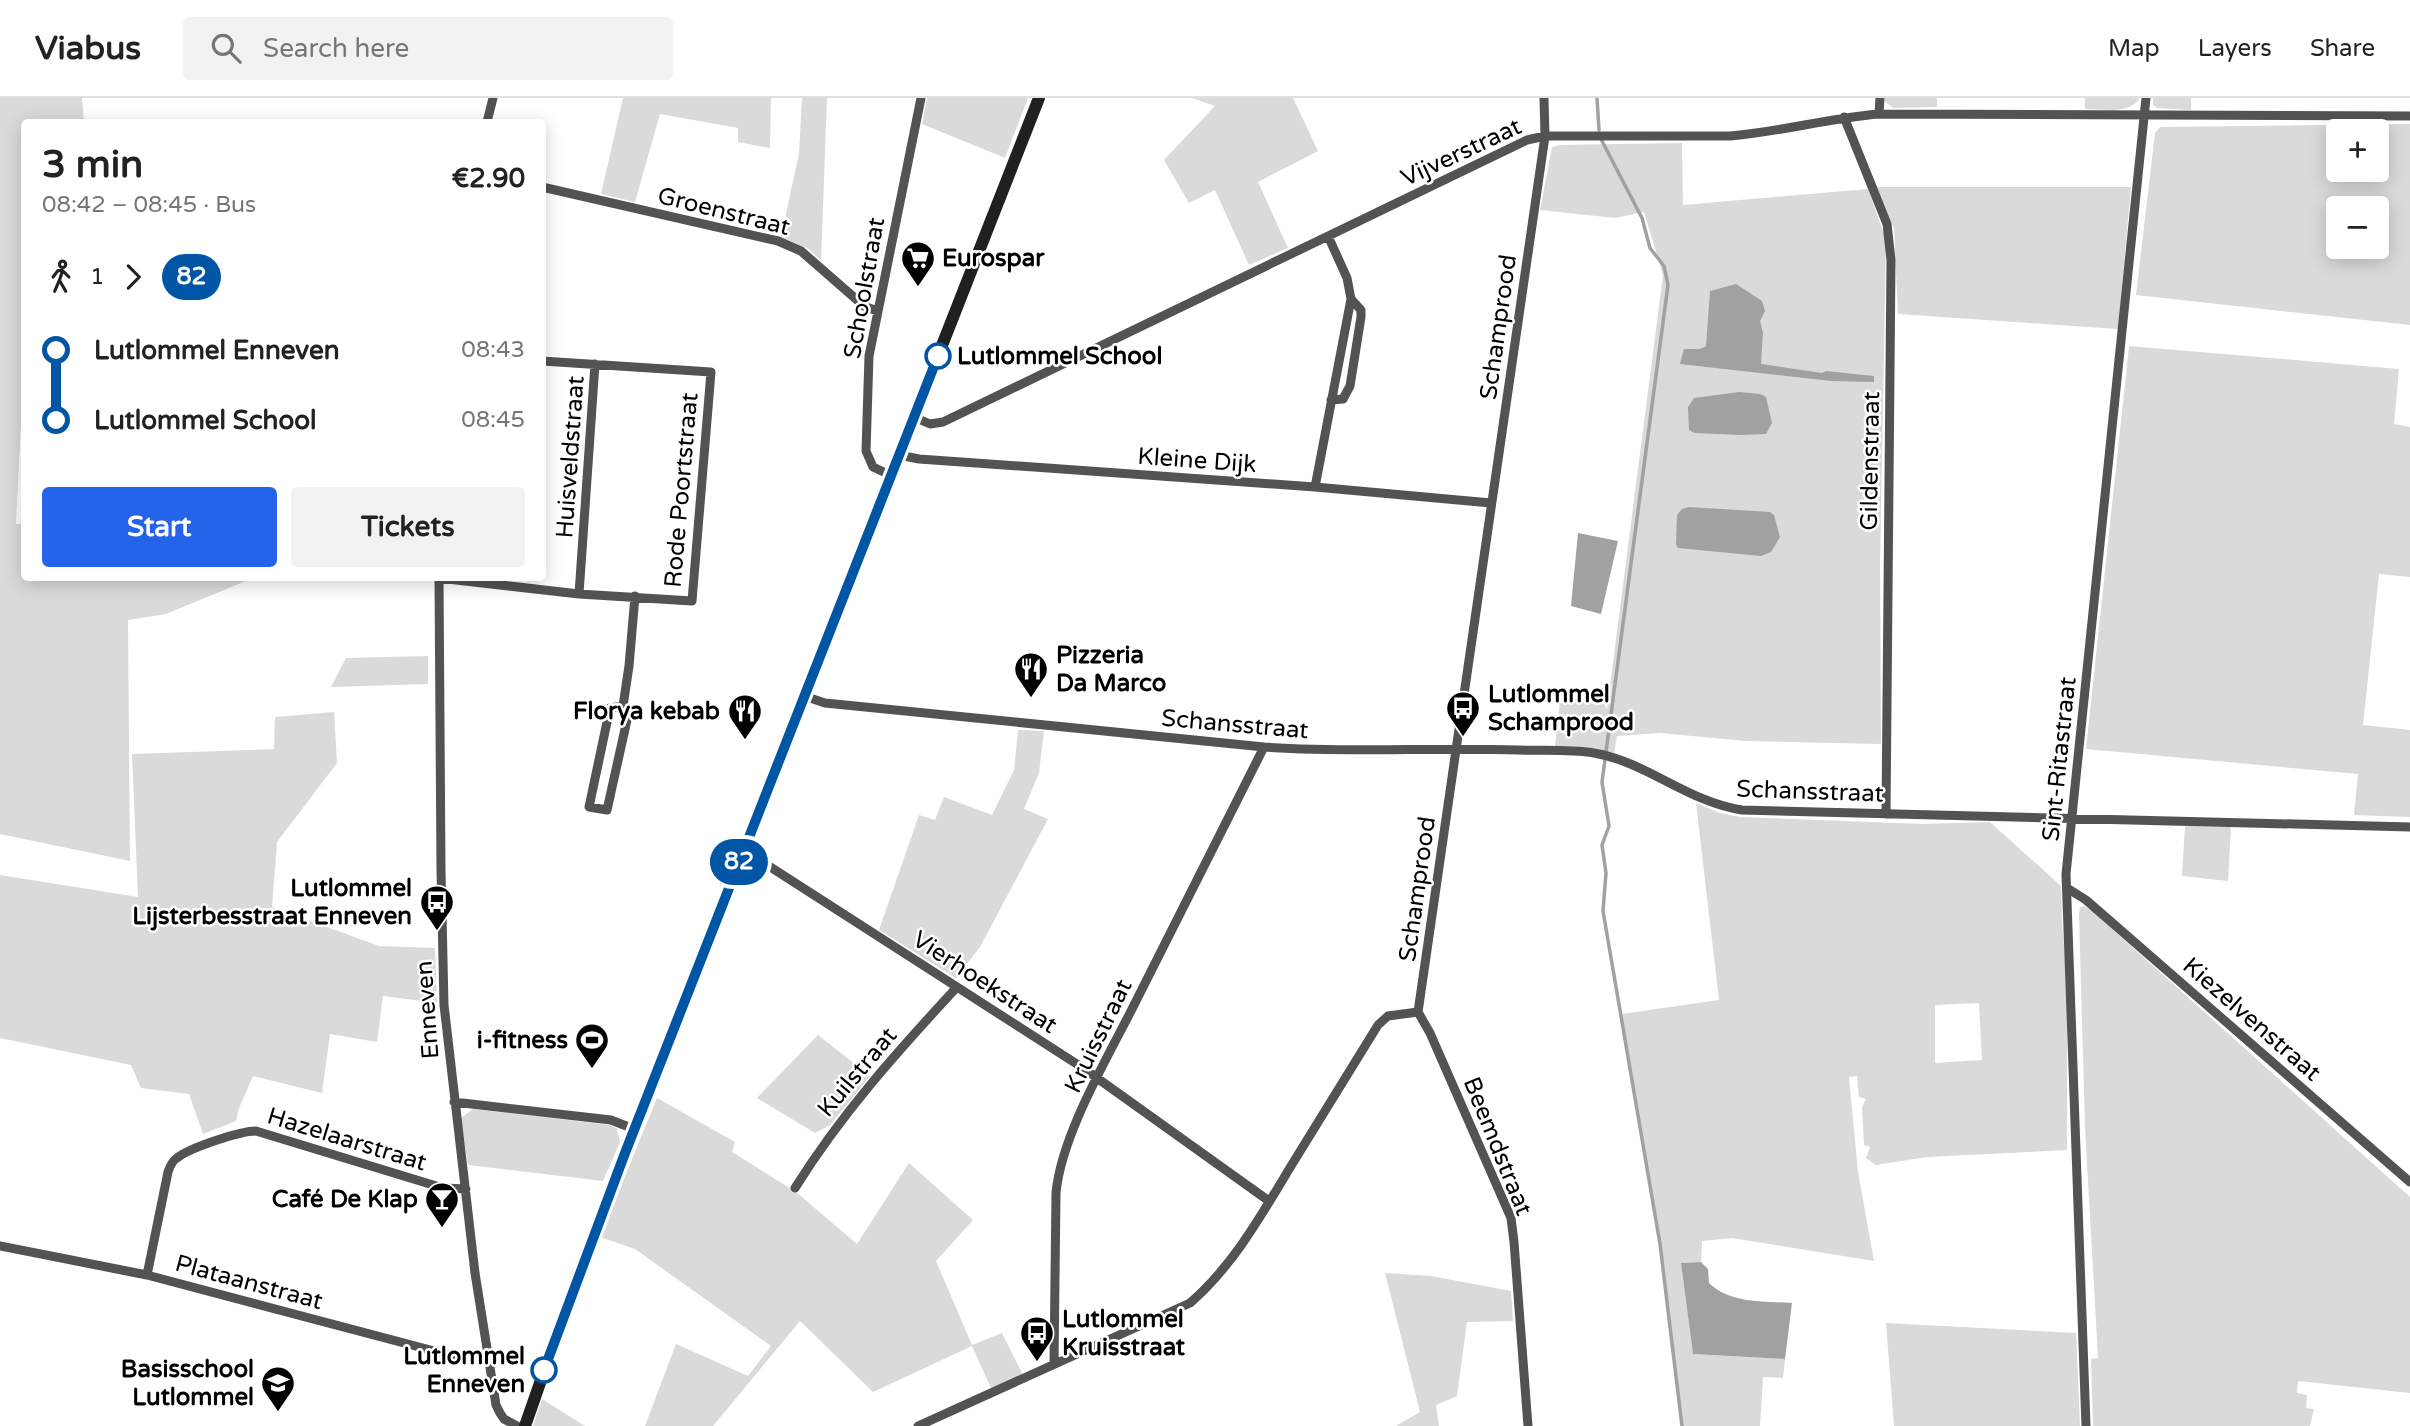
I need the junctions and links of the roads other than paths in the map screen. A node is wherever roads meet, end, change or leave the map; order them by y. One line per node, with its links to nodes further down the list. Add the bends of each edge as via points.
1 (493, 98): 11 (street)
2 (921, 98): 16 (street, Schoolstraat)
3 (1039, 98): 20 (main road)
4 (1544, 98): 12 (street, Schamprood)
5 (1880, 98): 7 (street)
6 (2146, 98): 8 (street, Sint-Ritastraat)
7 (1879, 114): 8 (street, Vijverstraat); 10 (street, Vijverstraat)
8 (2144, 114): 9 (street, Vijverstraat); 34 (street, Sint-Ritastraat)
9 (2410, 116)
10 (1844, 117): 12 (street, Vijverstraat, via 1742,135); 33 (street, Gildenstraat, via 1887,224 1892,260)
11 (488, 119)
12 (1545, 136): 14 (street, Vijverstraat, via 1527,140); 24 (street, Schamprood)
13 (546, 188): 16 (street, Groenstraat, via 778,241 800,251)
14 (1328, 236): 15 (street); 20 (street, Vijverstraat, via 943,422 930,424)
15 (1351, 299): 19 (street); 19 (street, via 1361,317 1350,386 1343,399)
16 (877, 312): 22 (street, Schoolstraat, via 869,356 866,451 873,467)
17 (546, 361): 18 (street, Rode Poortstraat)
18 (596, 364): 27 (street, Huisveldstraat); 28 (street, Rode Poortstraat, via 711,372 692,601)
19 (1331, 400): 23 (street)
20 (914, 417): 21 (main road)
21 (899, 455): 22 (main road); 23 (street, Kleine Dijk)
22 (890, 475): 29 (main road)
23 (1315, 488): 24 (street, Kleine Dijk)
24 (1492, 503): 32 (street, Schamprood)
25 (439, 581): 41 (street, Enneven, via 442,975)
26 (465, 581): 27 (street)
27 (579, 594): 28 (street)
28 (635, 596): 30 (street)
29 (804, 696): 31 (street, Schansstraat, via 825,703); 36 (main road)
30 (623, 706): 30 (street, via 610,708 589,807 607,810 629,711)
31 (1264, 747): 32 (street, Schansstraat, via 1317,751); 40 (street, Kruisstraat)
32 (1457, 748): 33 (street, Schansstraat, via 1608,756 1726,808); 39 (street, Schamprood)
33 (1886, 814): 34 (street, Schansstraat)
34 (2073, 818): 35 (street, Schansstraat); 37 (street, Sint-Ritastraat)
35 (2410, 827)
36 (744, 850): 38 (street, Vierhoekstraat); 42 (main road)
37 (2067, 888): 43 (street, Kiezelvenstraat); 55 (street, Sint-Ritastraat)
38 (957, 987): 40 (street, Vierhoekstraat); 44 (street, Kuilstraat, via 835,1126)
39 (1418, 1012): 46 (street, via 1388,1016 1378,1025); 54 (street, Beemdstraat, via 1511,1219)
40 (1097, 1079): 46 (street, Vierhoekstraat); 50 (street, Kruisstraat, via 1058,1173)
41 (454, 1102): 42 (street, via 611,1120); 45 (street, Enneven)
42 (634, 1129): 52 (main road)
43 (2410, 1182)
44 (794, 1188)
45 (466, 1189): 48 (street, Hazelaarstraat, via 443,1188 256,1131 240,1132 182,1155 171,1164); 49 (street, Enneven)
46 (1269, 1201): 50 (street, via 1224,1268 1189,1303)
47 (0, 1246): 48 (street, Plataanstraat)
48 (147, 1275): 49 (street, Plataanstraat, via 438,1352)
49 (488, 1357): 51 (street, Enneven, via 500,1413)
50 (1054, 1364): 53 (street)
51 (517, 1426)
52 (525, 1426)
53 (918, 1426)
54 (1528, 1426)
55 (2087, 1426)

